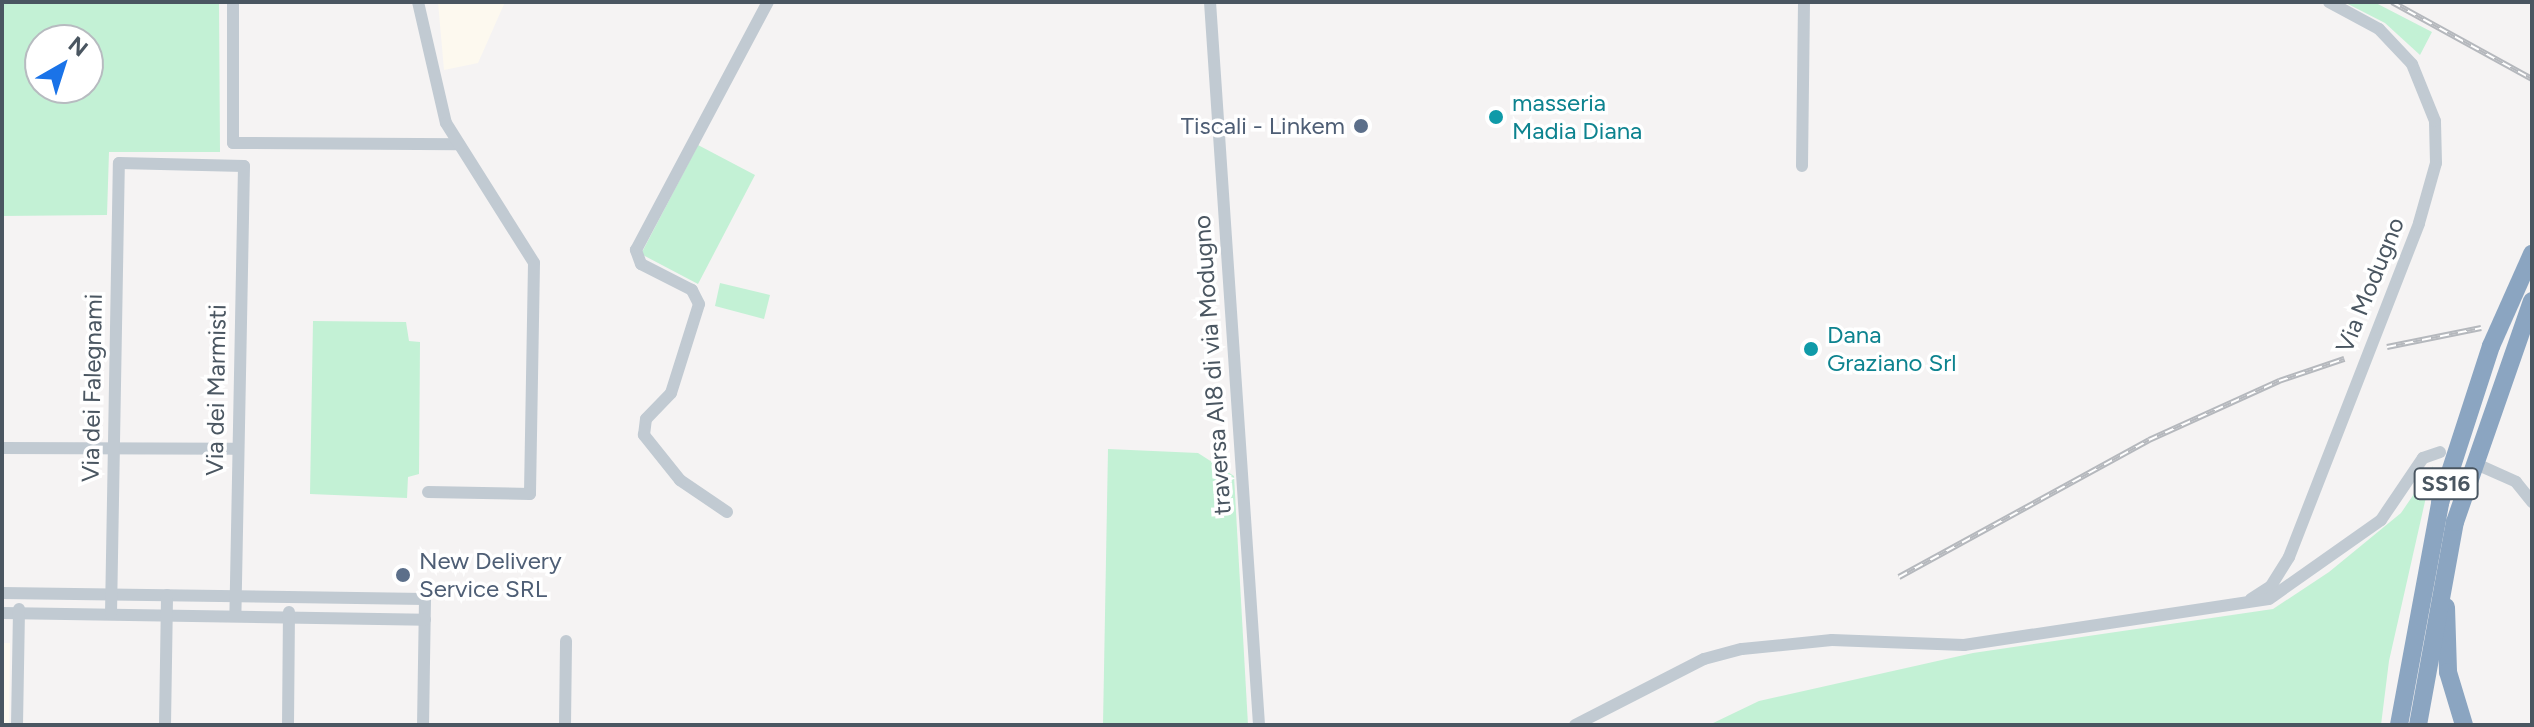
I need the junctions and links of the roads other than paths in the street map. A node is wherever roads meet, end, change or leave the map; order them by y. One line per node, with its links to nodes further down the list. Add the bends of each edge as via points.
1 (233, 2): 7 (street, via 233,143)
2 (418, 2): 7 (street, via 446,123)
3 (768, 2): 20 (street, via 636,254 645,268 692,290 699,304 671,393 646,419 644,435 680,480)
4 (1210, 2): 41 (street, traversa AI8 di via Modugno)
5 (1804, 2): 9 (street)
6 (2329, 2): 27 (street, Via Modugno, via 2389,37 2417,73 2435,121 2435,172 2289,557 2271,586)
7 (459, 144): 18 (street, via 534,263 530,494)
8 (119, 163): 13 (street, Via dei Falegnami); 14 (street, Via dei Marmisti, via 244,166)
9 (1802, 166)
10 (2532, 254): 43 (highway, SS16, via 2491,346 2440,503)
11 (2532, 301): 17 (highway, SS16)
12 (2, 448): 13 (street)
13 (113, 448): 14 (street); 23 (street, Via dei Falegnami)
14 (235, 449): 25 (street, Via dei Marmisti)
15 (2440, 452): 27 (street, via 2423,458 2381,520 2284,592)
16 (2483, 467): 19 (street, via 2516,482)
17 (2465, 486): 44 (highway, SS16, via 2427,649); 45 (highway, via 2467,512 2444,628 2448,672)
18 (428, 492)
19 (2532, 502)
20 (727, 512)
21 (2, 593): 22 (street)
22 (19, 594): 23 (street); 29 (street)
23 (112, 594): 24 (street); 30 (street, Via dei Falegnami)
24 (167, 595): 25 (street); 31 (street)
25 (236, 596): 26 (street); 32 (street, Via dei Marmisti)
26 (290, 598): 33 (street); 34 (street, via 425,599)
27 (2245, 601): 42 (street, via 1964,645 1832,640 1742,649 1704,659)
28 (2, 613): 29 (street)
29 (19, 613): 30 (street); 36 (street)
30 (111, 614): 31 (street)
31 (168, 615): 32 (street); 37 (street)
32 (235, 616): 33 (street)
33 (289, 617): 34 (street); 38 (street)
34 (425, 620): 39 (street)
35 (566, 641): 40 (street)
36 (17, 725)
37 (165, 725)
38 (288, 725)
39 (423, 725)
40 (565, 725)
41 (1259, 725)
42 (1575, 725)
43 (2399, 725)
44 (2418, 725)
45 (2464, 725)

